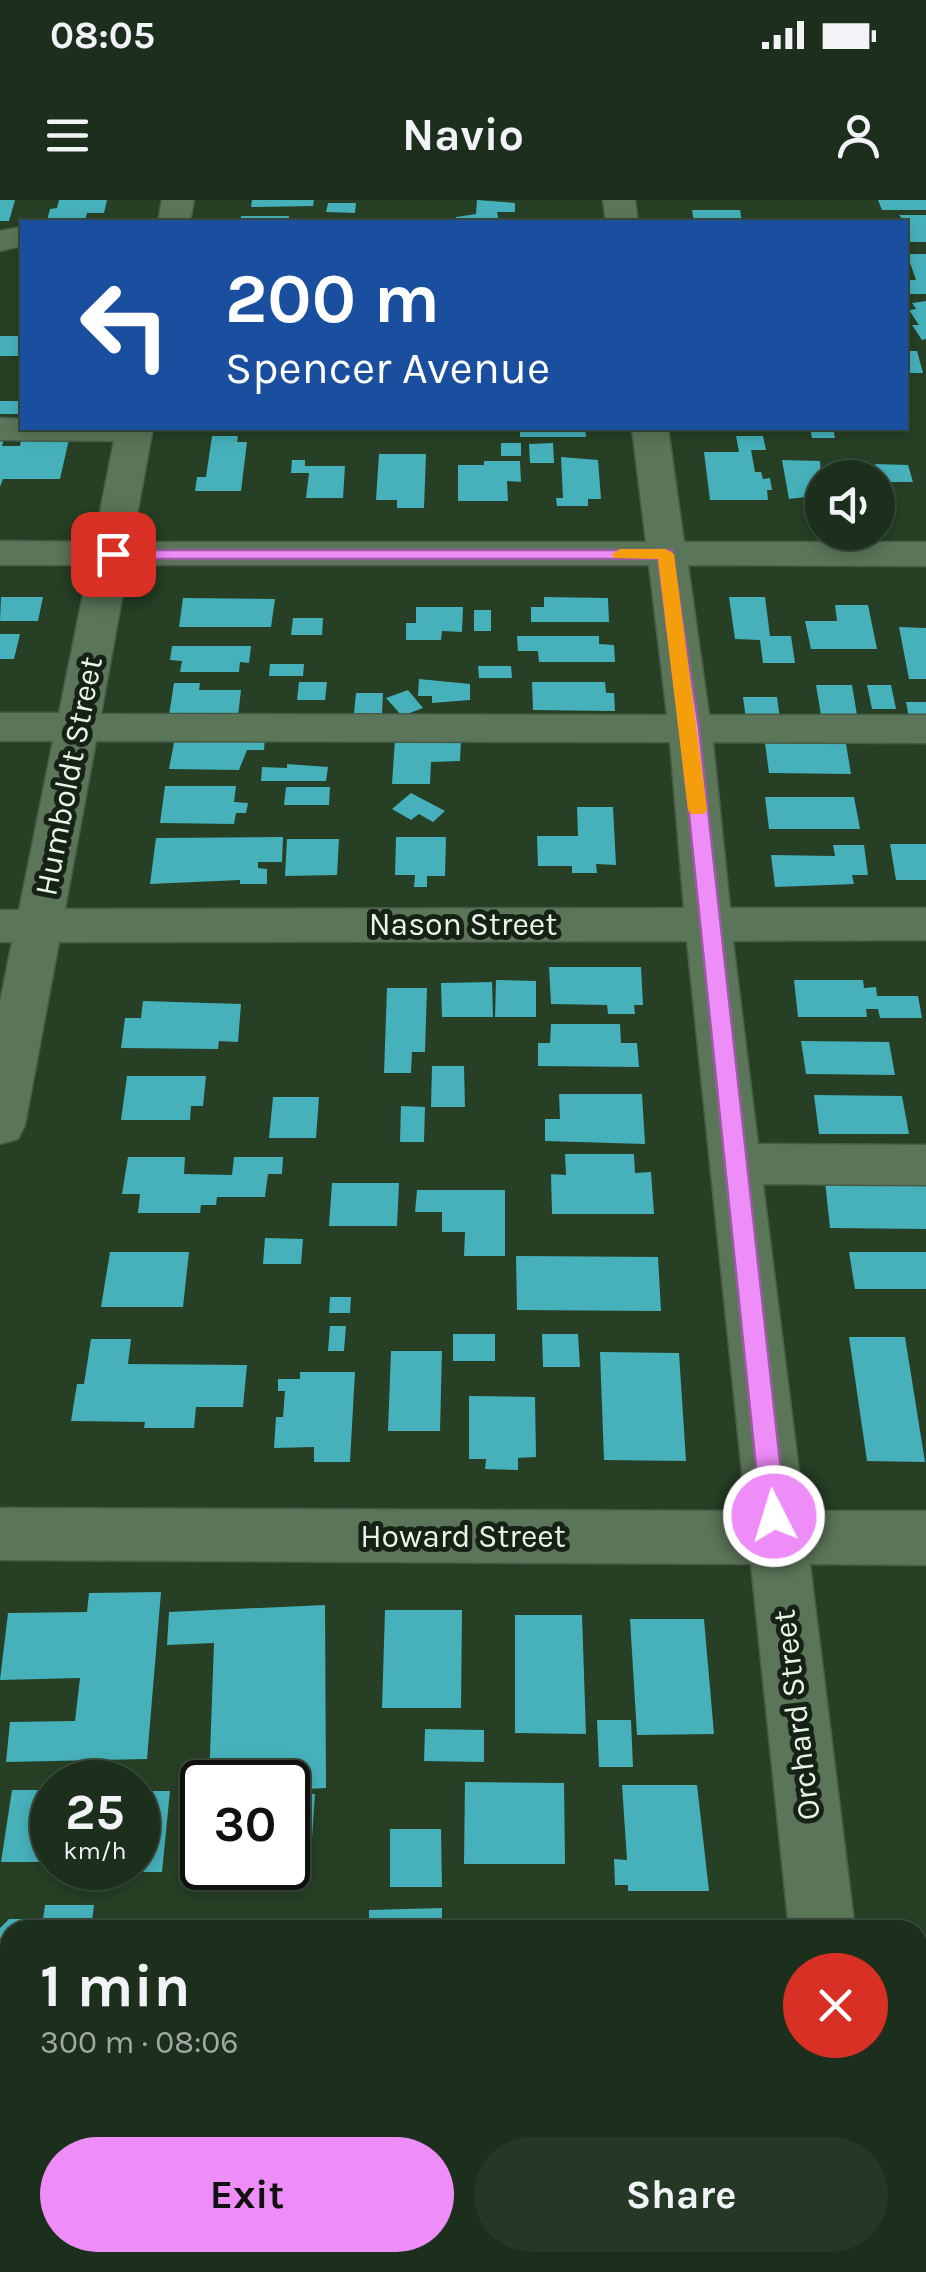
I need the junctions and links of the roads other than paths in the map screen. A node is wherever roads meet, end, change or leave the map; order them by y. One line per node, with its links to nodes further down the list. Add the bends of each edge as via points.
1 (135, 430): 4 (street, Humboldt Street)
2 (650, 430): 5 (street, Orchard Street)
3 (0, 553): 4 (street)
4 (113, 554): 5 (street); 8 (street, Humboldt Street)
5 (666, 554): 6 (street); 9 (street, Orchard Street)
6 (926, 554)
7 (0, 727): 8 (street)
8 (79, 727): 9 (street); 13 (street, Humboldt Street)
9 (690, 728): 10 (street); 11 (street, Orchard Street)
10 (926, 729)
11 (708, 922): 12 (street, Nason Street); 13 (street, Nason Street); 15 (street, Orchard Street)
12 (926, 924)
13 (19, 926): 14 (street, Humboldt Street)
14 (0, 1125)
15 (735, 1164): 16 (street); 18 (street, Orchard Street)
16 (926, 1164)
17 (0, 1534): 18 (street, Howard Street)
18 (776, 1538): 19 (street, Howard Street); 20 (street, Orchard Street)
19 (926, 1538)
20 (821, 1920)

